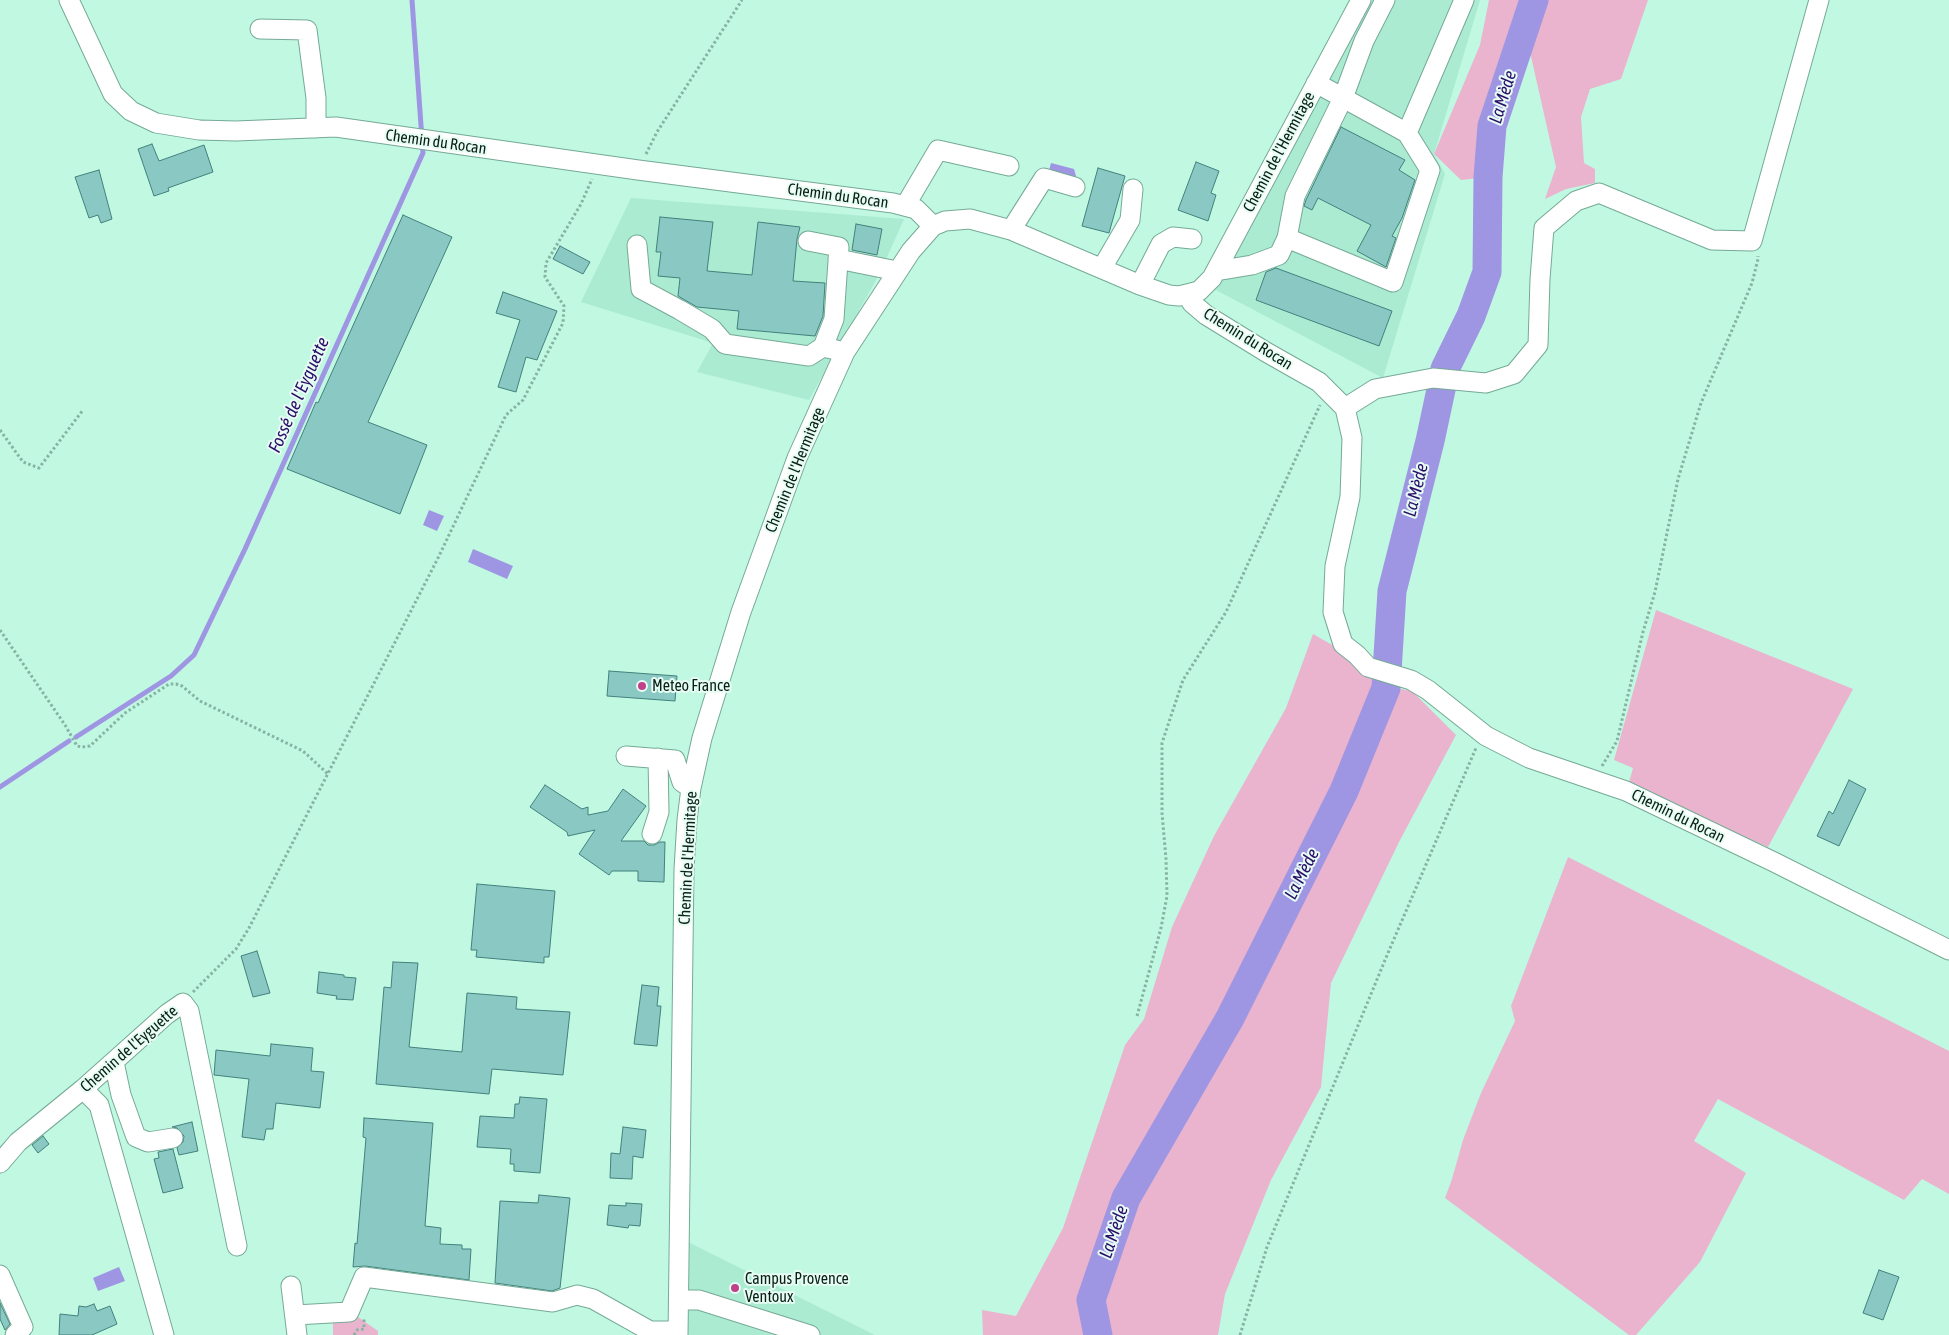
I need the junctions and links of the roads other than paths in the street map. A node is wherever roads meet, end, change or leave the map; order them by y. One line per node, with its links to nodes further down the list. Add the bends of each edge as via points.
1 (69, 0): 9 (street, Chemin du Rocan, via 113,94 131,111 156,123 199,130)
2 (1361, 0): 7 (street, Chemin de l'Hermitage)
3 (1385, 0): 8 (street, via 1364,41)
4 (1464, 0): 10 (street)
5 (1819, 0): 29 (street, via 1752,241 1712,240 1599,193 1576,201 1544,228 1538,345 1514,374 1486,383 1433,378 1375,389)
6 (260, 29): 9 (street, via 307,30 316,98)
7 (1316, 83): 8 (street); 24 (street, Chemin de l'Hermitage)
8 (1343, 98): 10 (street); 17 (street, via 1294,196)
9 (316, 128): 14 (street, Chemin du Rocan, via 336,127)
10 (1407, 133): 17 (street, via 1430,170 1393,282)
11 (1009, 166): 14 (street, via 938,150)
12 (1074, 187): 16 (street, via 1044,178)
13 (1133, 189): 22 (street, via 1130,220)
14 (905, 206): 15 (street, Chemin du Rocan, via 916,209)
15 (933, 226): 16 (street, Chemin du Rocan, via 944,221 970,219); 23 (street, Chemin de l'Hermitage)
16 (1011, 230): 22 (street, Chemin du Rocan)
17 (1287, 238): 24 (street, via 1279,255 1252,265)
18 (1192, 239): 25 (street, via 1173,237 1161,244)
19 (808, 241): 21 (street, via 839,247)
20 (637, 245): 27 (street, via 641,289 712,329 725,344 809,356)
21 (838, 259): 23 (street); 27 (street, via 834,319)
22 (1102, 268): 25 (street, Chemin du Rocan)
23 (897, 271): 28 (street, Chemin de l'Hermitage)
24 (1216, 271): 26 (street, Chemin de l'Hermitage, via 1199,291)
25 (1140, 285): 26 (street, Chemin du Rocan, via 1169,295)
26 (1187, 295): 29 (street, Chemin du Rocan, via 1206,315 1319,382)
27 (823, 347): 28 (street)
28 (845, 352): 32 (street, Chemin de l'Hermitage, via 797,458 741,612 702,738)
29 (1345, 408): 34 (street, Chemin du Rocan, via 1352,438 1350,497 1335,566 1333,612 1343,644 1368,667 1411,680 1486,736 1529,758 1644,800)
30 (626, 756): 31 (street)
31 (658, 758): 32 (street, via 675,760 682,782); 33 (street, via 659,812)
32 (691, 788): 42 (street, Chemin de l'Hermitage, via 686,820 684,879)
33 (652, 834)
34 (1949, 950)
35 (114, 1062): 36 (street, Chemin de l'Eyguette); 37 (street, via 121,1095 136,1137 148,1142); 39 (street, Chemin de l'Eyguette, via 183,1003 189,1011)
36 (83, 1089): 38 (street, Chemin de l'Eyguette, via 18,1142); 46 (street, via 99,1106)
37 (173, 1138)
38 (0, 1163)
39 (237, 1246)
40 (0, 1275): 45 (street, via 24,1327)
41 (291, 1286): 43 (street)
42 (678, 1300): 44 (street, Chemin de l'Hermitage); 48 (street, via 699,1300)
43 (295, 1316): 44 (street, via 349,1312 364,1276 553,1302 577,1295 593,1299 650,1331); 47 (street)
44 (678, 1333)
45 (15, 1335)
46 (164, 1335)
47 (297, 1335)
48 (810, 1335)

